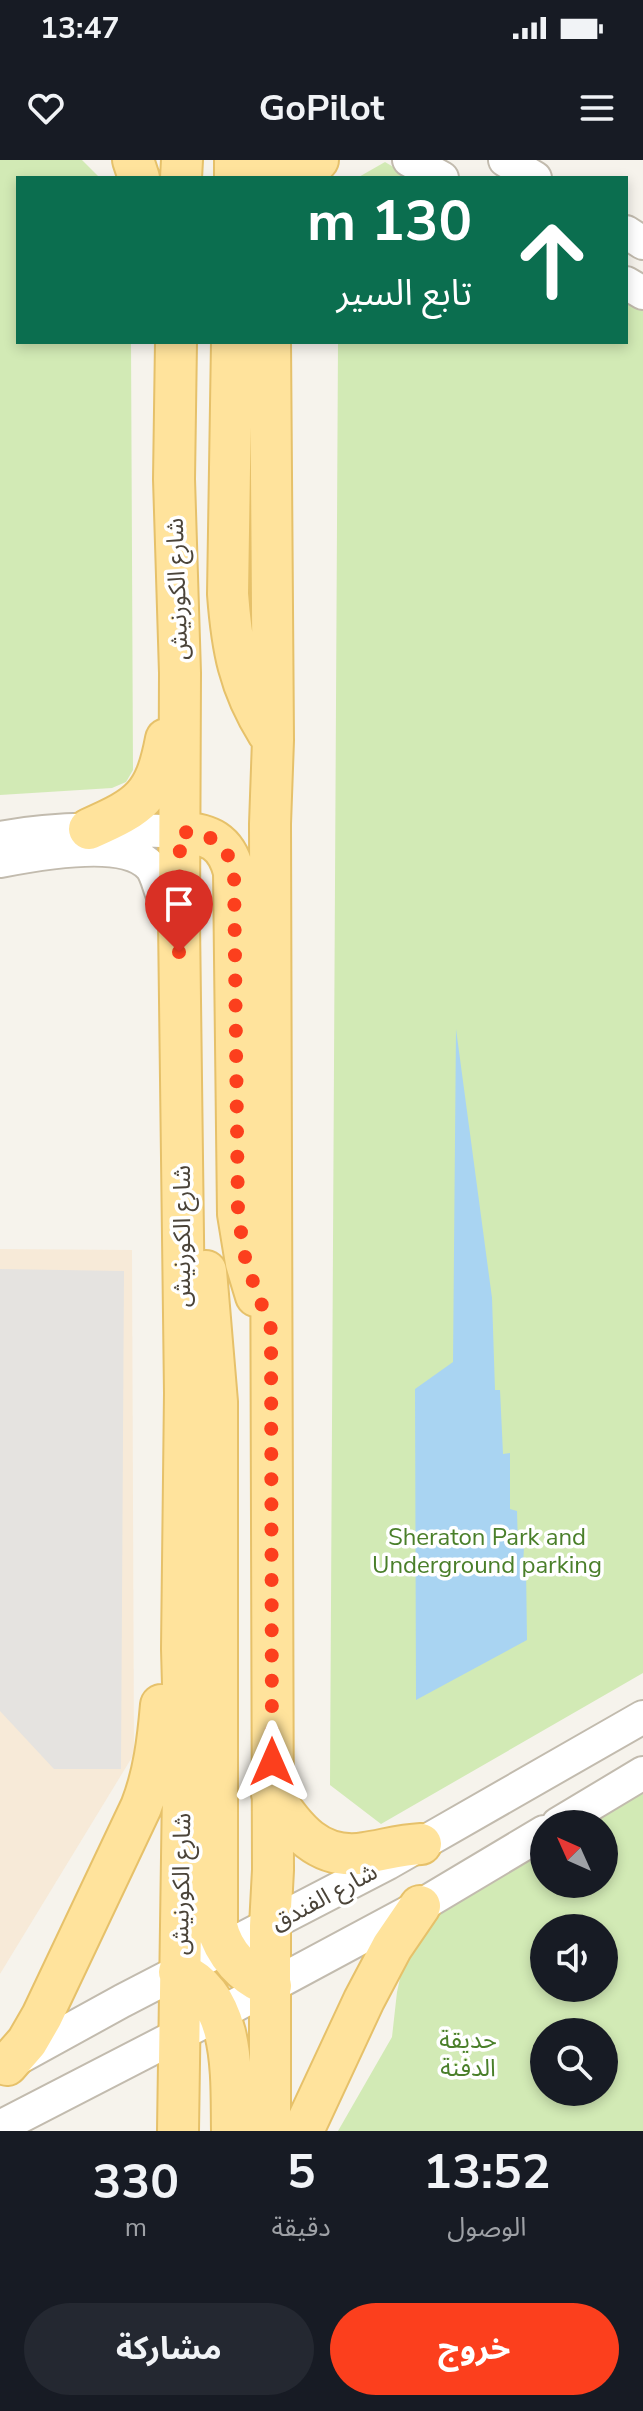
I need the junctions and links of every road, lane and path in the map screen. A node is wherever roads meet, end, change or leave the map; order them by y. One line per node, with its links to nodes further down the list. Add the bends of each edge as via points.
1 (318, 160): 4 (main road)
2 (409, 160): 5 (street)
3 (505, 160): 6 (street)
4 (303, 176)
5 (438, 176)
6 (532, 176)
7 (176, 344): 10 (main road, شارع الكورنيش)
8 (232, 344): 11 (main road, via 231,627 252,707)
9 (270, 344): 11 (main road)
10 (180, 673): 12 (main road, via 153,786 130,810); 13 (main road, شارع الكورنيش)
11 (273, 740): 18 (main road)
12 (89, 829): 13 (street); 14 (street)
13 (180, 832): 16 (main road, شارع الكورنيش); 18 (main road, via 213,839 231,859 234,872 238,1214 246,1263)
14 (0, 838)
15 (0, 861): 16 (street, via 85,850 131,853 154,873)
16 (179, 922): 17 (main road, شارع الكورنيش)
17 (182, 1158): 19 (main road, شارع الكورنيش); 28 (main road, via 202,1220 217,1402 217,1926)
18 (271, 1329): 22 (main road)
19 (182, 1649): 29 (main road, شارع الكورنيش); 33 (main road, via 162,1703 156,1755 141,1807 42,2016)
20 (643, 1717): 25 (street, شارع الفندق)
21 (643, 1773): 23 (street)
22 (272, 1794): 25 (main road, via 304,1836 329,1852 364,1854); 27 (main road)
23 (581, 1810)
24 (530, 1840): 26 (street)
25 (421, 1844): 27 (street, شارع الفندق)
26 (420, 1906): 30 (street); 38 (main road, via 364,2000)
27 (270, 1926): 28 (street, شارع الفندق); 30 (main road)
28 (225, 1948): 29 (street, شارع الفندق); 30 (main road, via 246,1971)
29 (179, 1972): 31 (main road, via 206,1990); 32 (main road, شارع الكورنيش); 33 (street, شارع الفندق)
30 (271, 1986): 31 (street); 37 (main road)
31 (219, 2014): 32 (street); 36 (main road, via 231,2067)
32 (179, 2033): 34 (street); 35 (main road, شارع الكورنيش)
33 (4, 2067)
34 (0, 2127)
35 (178, 2131)
36 (232, 2131)
37 (270, 2131)
38 (303, 2131)

